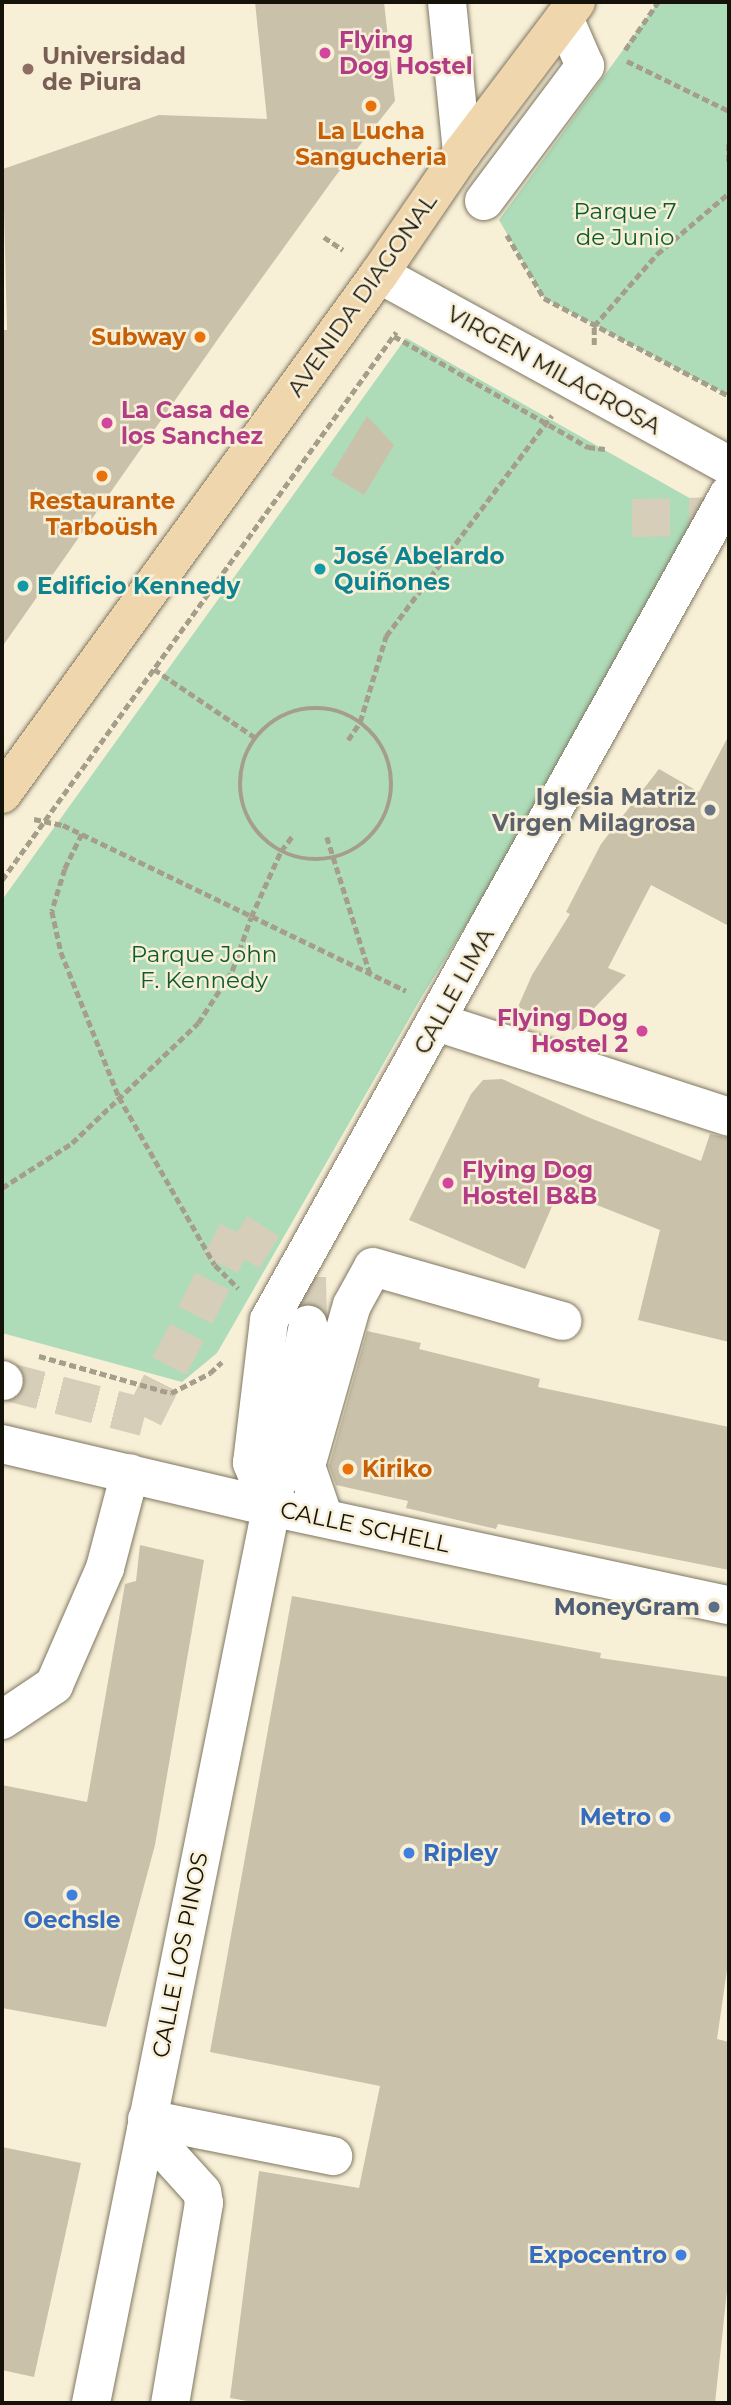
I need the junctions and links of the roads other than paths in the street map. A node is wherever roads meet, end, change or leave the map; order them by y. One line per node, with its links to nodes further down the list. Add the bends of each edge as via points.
1 (447, 2): 3 (street)
2 (570, 10): 3 (main road, AVENIDA DIAGONAL); 4 (street, via 585,66)
3 (462, 153): 5 (main road, AVENIDA DIAGONAL)
4 (495, 216)
5 (379, 274): 6 (street, VIRGEN MILAGROSA); 8 (main road, AVENIDA DIAGONAL)
6 (729, 466)
7 (729, 494): 9 (street, CALLE LIMA)
8 (13, 806)
9 (438, 1022): 10 (street); 15 (street, CALLE LIMA, via 268,1320 252,1463)
10 (729, 1117)
11 (562, 1321): 16 (street, via 373,1268 352,1306 306,1465)
12 (308, 1325): 15 (street, CALLE LOS PINOS)
13 (2, 1444): 14 (street, CALLE SCHELL)
14 (130, 1473): 15 (street, CALLE SCHELL); 18 (street, via 105,1568 54,1685)
15 (270, 1507): 16 (street, CALLE SCHELL); 19 (street, CALLE LOS PINOS)
16 (324, 1518): 17 (street, CALLE SCHELL)
17 (729, 1605)
18 (2, 1720)
19 (146, 2125): 20 (street); 21 (street, CALLE LOS PINOS); 22 (street, via 202,2192 204,2203)
20 (332, 2156)
21 (91, 2403)
22 (170, 2403)

